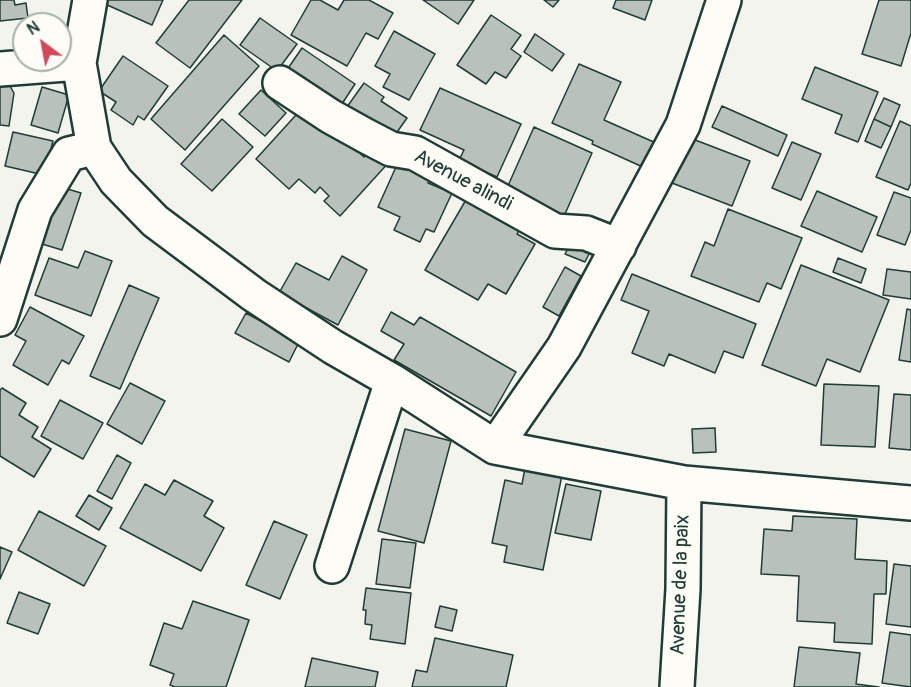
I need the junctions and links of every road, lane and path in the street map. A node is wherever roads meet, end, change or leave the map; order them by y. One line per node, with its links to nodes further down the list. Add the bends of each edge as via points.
1 (90, 0): 3 (street)
2 (724, 0): 7 (street, via 683,125)
3 (79, 63): 4 (street); 6 (street)
4 (0, 69)
5 (280, 83): 7 (street, Avenue alindi, via 366,136 391,149 415,153 555,231 586,233)
6 (94, 148): 8 (street, via 69,154 35,210); 9 (street, via 116,181 155,221 254,295)
7 (619, 246): 10 (street, via 564,346)
8 (0, 319)
9 (392, 381): 10 (street); 13 (street)
10 (495, 447): 11 (street)
11 (684, 483): 12 (street); 14 (street, Avenue de la paix)
12 (911, 503)
13 (332, 566)
14 (677, 687)

